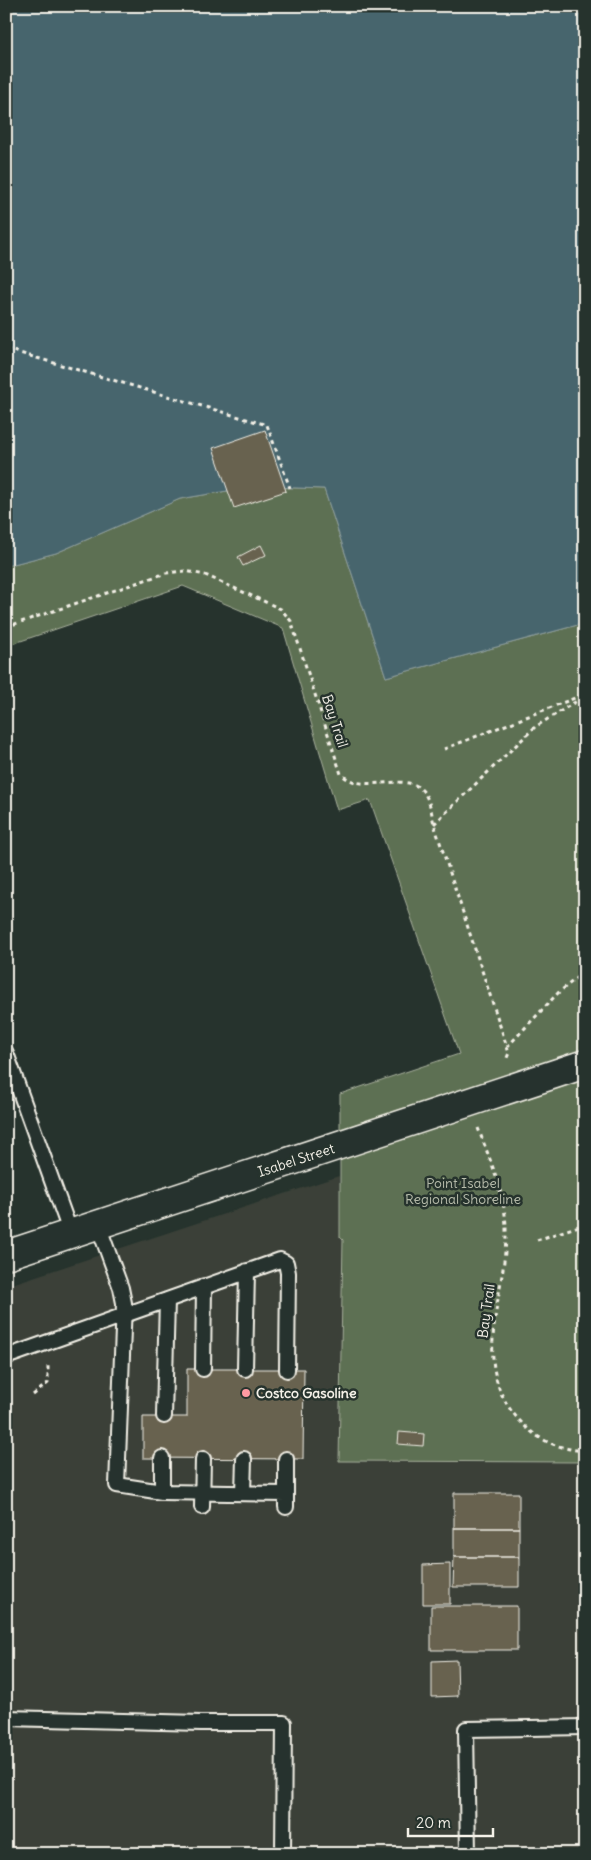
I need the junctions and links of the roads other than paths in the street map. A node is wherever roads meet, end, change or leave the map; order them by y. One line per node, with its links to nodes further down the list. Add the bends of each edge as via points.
1 (6, 1052): 4 (lane)
2 (585, 1064): 3 (street, Isabel Street)
3 (98, 1225): 4 (street, Isabel Street); 9 (lane, via 121,1288)
4 (71, 1234): 5 (street, Isabel Street)
5 (6, 1256)
6 (246, 1271): 7 (lane); 12 (lane); 13 (lane, via 277,1260 283,1260 287,1266)
7 (204, 1286): 8 (lane); 11 (lane)
8 (166, 1300): 9 (lane); 14 (lane)
9 (124, 1315): 10 (lane); 19 (lane, via 117,1485)
10 (6, 1357)
11 (203, 1369)
12 (246, 1369)
13 (287, 1370)
14 (164, 1416)
15 (162, 1458): 19 (lane)
16 (202, 1459): 20 (lane)
17 (244, 1459): 21 (lane)
18 (286, 1459): 21 (lane, via 286,1500)
19 (162, 1492): 20 (lane)
20 (202, 1492): 21 (lane); 22 (lane)
21 (243, 1493)
22 (202, 1507)
23 (6, 1718): 25 (lane, via 284,1723)
24 (585, 1727): 26 (lane, via 466,1729)
25 (283, 1854)
26 (468, 1854)

